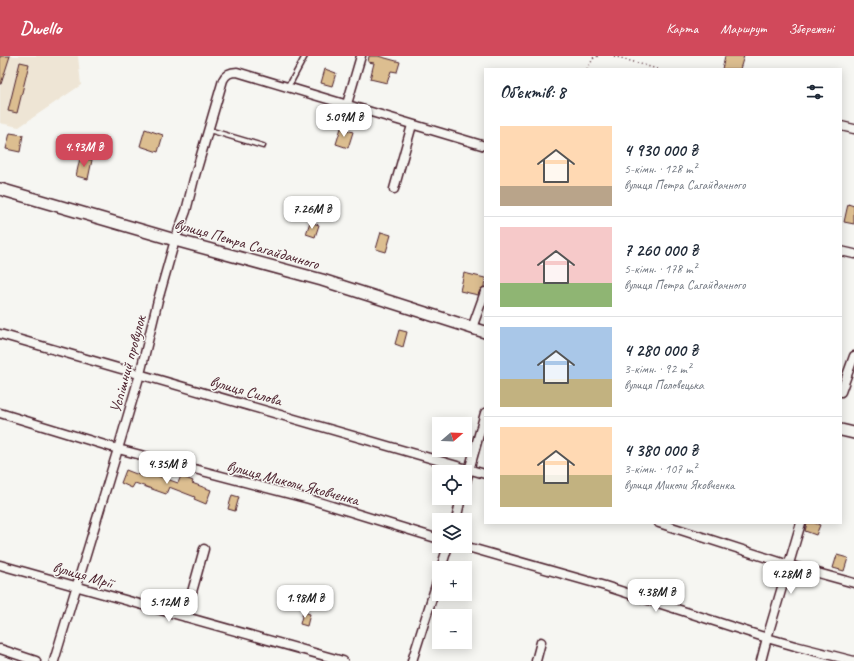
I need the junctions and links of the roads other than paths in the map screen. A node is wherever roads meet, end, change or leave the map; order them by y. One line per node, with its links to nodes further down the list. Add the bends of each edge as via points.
1 (305, 56): 3 (lane, via 291,82)
2 (361, 56): 4 (street)
3 (285, 86): 4 (street); 8 (street, Успішний провулок, via 237,72 226,74)
4 (347, 104): 5 (street)
5 (412, 125): 10 (street); 12 (street)
6 (842, 126): 7 (street)
7 (854, 129)
8 (209, 130): 9 (lane); 13 (street, Успішний провулок)
9 (263, 146)
10 (484, 146)
11 (0, 189): 13 (street, вулиця Петра Сагайдачного)
12 (394, 189)
13 (175, 240): 17 (street, вулиця Петра Сагайдачного, via 322,280); 21 (street, Успішний провулок)
14 (842, 251): 15 (street)
15 (854, 254)
16 (484, 295): 17 (street)
17 (472, 328): 18 (street, вулиця Петра Сагайдачного)
18 (484, 332)
19 (0, 334): 21 (street, вулиця Силова)
20 (854, 356): 22 (street)
21 (140, 374): 27 (street, Успішний провулок); 28 (street, вулиця Силова)
22 (842, 389)
23 (0, 413): 27 (street, вулиця Миколи Яковченка)
24 (484, 416): 29 (street)
25 (842, 430): 26 (street)
26 (854, 434)
27 (118, 449): 34 (street, вулиця Миколи Яковченка, via 309,499); 40 (street, Успішний провулок)
28 (455, 465)
29 (470, 465)
30 (472, 470): 31 (street, вулиця Силова)
31 (484, 474)
32 (662, 524): 37 (street)
33 (801, 524): 37 (street)
34 (432, 537)
35 (472, 548): 43 (street, via 604,586)
36 (204, 549): 42 (street)
37 (789, 565): 39 (street); 43 (street)
38 (0, 566): 40 (street, вулиця Мрії)
39 (854, 583)
40 (77, 587): 42 (street, вулиця Мрії); 48 (street, Успішний провулок)
41 (432, 598): 50 (street)
42 (185, 617): 49 (street, вулиця Мрії)
43 (767, 638): 46 (street); 52 (street)
44 (541, 642): 51 (street)
45 (0, 649): 47 (street)
46 (854, 660)
47 (36, 661)
48 (54, 661)
49 (343, 661)
50 (412, 661)
51 (536, 661)
52 (761, 661)

